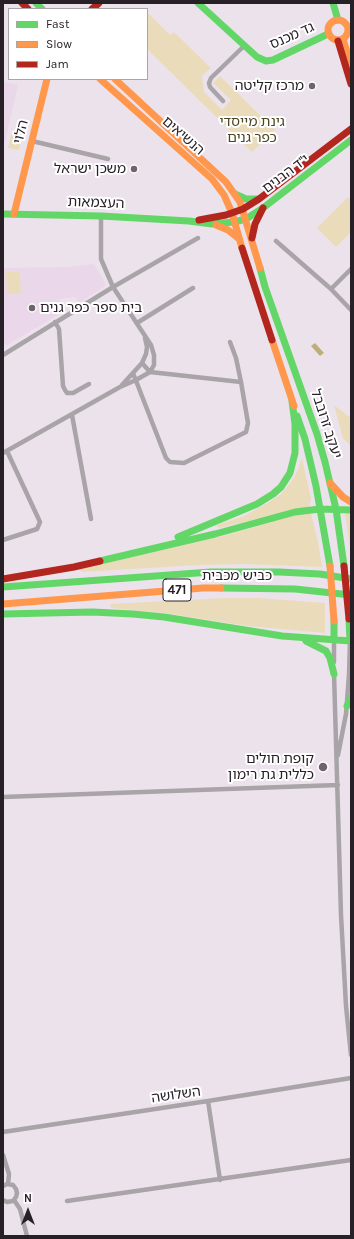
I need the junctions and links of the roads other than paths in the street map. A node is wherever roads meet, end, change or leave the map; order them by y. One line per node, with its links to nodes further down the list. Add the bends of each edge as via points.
1 (198, 3): 7 (main road)
2 (333, 3): 3 (main road)
3 (338, 20): 4 (main road); 5 (main road, גד מכנס, via 329,24)
4 (349, 27): 6 (main road, via 347,34)
5 (328, 34): 6 (main road, גד מכנס, via 332,39); 7 (main road, גד מכנס, via 273,60 266,61 257,57)
6 (340, 40): 8 (main road); 12 (main road)
7 (244, 46): 13 (street, via 209,83)
8 (351, 65)
9 (47, 80): 16 (main road, הלוי)
10 (101, 80): 23 (main road, הנשיאים, via 212,179 224,195)
11 (116, 80): 19 (main road, הנשיאים, via 226,182)
12 (351, 84)
13 (223, 101)
14 (351, 129): 20 (main road, י''ד הבנים)
15 (351, 140): 17 (main road, י''ד הבנים)
16 (32, 141): 18 (street); 25 (main road, הלוי)
17 (348, 145): 21 (main road, י''ד הבנים)
18 (108, 159)
19 (235, 194): 20 (main road, via 246,199); 22 (main road, הנשיאים)
20 (259, 199): 22 (main road, י''ד הבנים)
21 (263, 208): 27 (main road, י''ד הבנים); 34 (main road, via 254,226)
22 (243, 209): 23 (main road, העצמאות); 27 (main road, הנשיאים)
23 (232, 213): 28 (main road, העצמאות); 29 (main road, הנשיאים)
24 (3, 214): 25 (main road, העצמאות)
25 (14, 214): 26 (main road, העצמאות)
26 (101, 216): 28 (main road, העצמאות); 36 (street, via 101,259)
27 (246, 219): 29 (main road, י''ד הבנים); 34 (main road, יעקב זרובבל)
28 (189, 221): 30 (main road, העצמאות)
29 (234, 222): 30 (main road, העצמאות); 32 (main road, יעקב זרובבל)
30 (212, 224): 32 (main road, via 228,230)
31 (198, 238): 36 (street)
32 (239, 238): 52 (main road, יעקב זרובבל)
33 (276, 241): 38 (street)
34 (252, 242): 55 (main road, יעקב זרובבל, via 264,287 317,434)
35 (351, 269): 38 (street)
36 (113, 287): 40 (street); 41 (street)
37 (193, 288): 41 (street)
38 (331, 289): 39 (street)
39 (351, 310)
40 (56, 322): 44 (street); 50 (street, via 65,390 73,393)
41 (136, 323): 42 (street)
42 (144, 334): 45 (street, via 147,347); 46 (street, via 154,355 154,365)
43 (230, 342): 49 (street)
44 (3, 354)
45 (142, 363): 46 (street); 47 (street)
46 (150, 372): 48 (street); 49 (street)
47 (133, 373): 48 (street); 51 (street)
48 (136, 380): 49 (street, via 166,458 170,462 184,463 246,432 248,423); 51 (street)
49 (241, 382)
50 (89, 384)
51 (120, 387): 53 (street)
52 (292, 401): 58 (main road, יעקב זרובבל, via 305,439); 62 (main road, via 295,453 290,473 276,492 257,504 220,520)
53 (72, 415): 54 (street); 60 (street)
54 (5, 452): 61 (street, via 40,522 37,528)
55 (330, 483): 56 (main road, via 343,498); 57 (main road, יעקב זרובבל)
56 (351, 502)
57 (336, 509): 58 (main road); 59 (main road); 71 (main road, יעקב זרובבל, bridge)
58 (320, 510): 62 (main road, via 295,512); 70 (main road, יעקב זרובבל, bridge, via 330,566)
59 (351, 510)
60 (91, 519)
61 (3, 540)
62 (134, 553): 64 (main road, via 74,567)
63 (351, 578): 65 (main road, כביש מכבית / 471, via 256,571 210,572)
64 (3, 579)
65 (3, 587)
66 (351, 595): 67 (main road, כביש מכבית / 471, via 295,589 210,588)
67 (3, 604)
68 (3, 614): 69 (main road, via 133,614)
69 (293, 637): 70 (main road); 72 (main road, via 322,648 328,654)
70 (334, 640): 71 (main road); 72 (street, יעקב זרובבל)
71 (350, 641): 74 (street, יעקב זרובבל)
72 (334, 674): 75 (street, יעקב זרובבל)
73 (351, 698): 74 (main road)
74 (347, 706): 75 (street, יעקב זרובבל)
75 (337, 763): 76 (street, יעקב זרובבל)
76 (338, 785): 77 (street); 78 (street, יעקב זרובבל, via 341,915)
77 (3, 797)
78 (351, 1055)
79 (351, 1078): 80 (street, השלושה)
80 (208, 1101): 81 (street, השלושה); 84 (street)
81 (3, 1132)
82 (3, 1155): 85 (street, via 9,1174)
83 (351, 1160): 84 (street)
84 (220, 1180): 89 (street)
85 (8, 1184): 86 (street); 88 (street, via 17,1190)
86 (3, 1186)
87 (3, 1200): 88 (street)
88 (14, 1200): 90 (street, via 20,1209)
89 (67, 1201)
90 (27, 1236)

